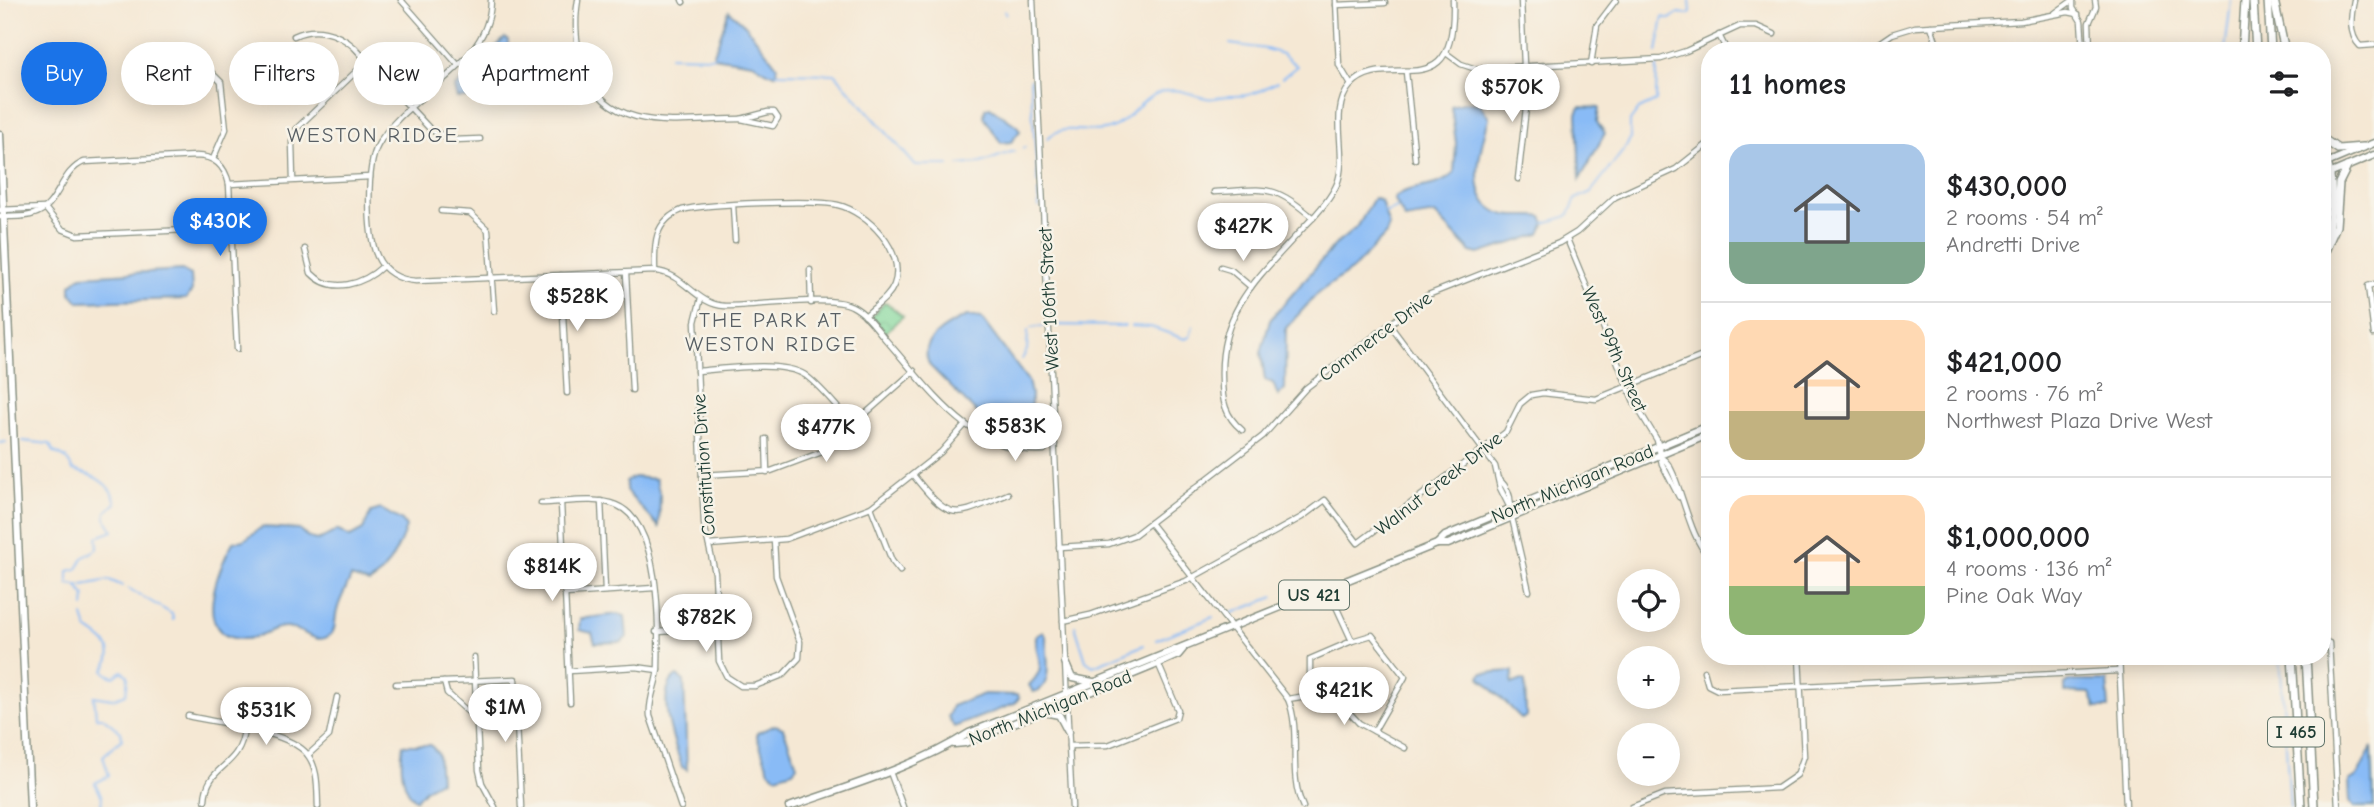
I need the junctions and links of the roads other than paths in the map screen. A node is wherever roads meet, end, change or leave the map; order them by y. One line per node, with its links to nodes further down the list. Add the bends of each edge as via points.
1 (401, 0): 39 (street)
2 (491, 0): 24 (street, via 484,32)
3 (578, 0): 49 (street, via 580,58 594,90 612,109 644,119)
4 (1033, 0): 107 (street, West 106th Street)
5 (1453, 0): 38 (street, via 1454,30)
6 (1521, 0): 42 (street)
7 (1615, 0): 40 (street, via 1597,26)
8 (2073, 0): 18 (street); 19 (street)
9 (2095, 0): 17 (street)
10 (2245, 0): 31 (highway)
11 (2253, 0): 32 (highway)
12 (2268, 0): 33 (highway)
13 (2274, 0): 34 (highway)
14 (2354, 0): 36 (street, via 2354,39 2360,46)
15 (1336, 2): 16 (street); 46 (street, via 1339,65)
16 (1385, 3)
17 (2093, 13): 19 (street); 30 (street)
18 (2054, 14): 19 (street); 20 (street, via 2021,22)
19 (2078, 15): 29 (street)
20 (1931, 26): 27 (street, via 1900,31); 28 (street)
21 (1774, 34): 22 (street, via 1747,25)
22 (1719, 35): 25 (street); 26 (street)
23 (295, 36): 37 (street, via 310,30 330,33)
24 (476, 42)
25 (1703, 42)
26 (1722, 42)
27 (1882, 42)
28 (1936, 42)
29 (2082, 42)
30 (2090, 42)
31 (2243, 42)
32 (2255, 42)
33 (2270, 42)
34 (2283, 42)
35 (1701, 43): 40 (street, via 1666,58)
36 (2374, 45)
37 (353, 46)
38 (1446, 53): 42 (street, via 1471,68); 43 (street, via 1429,66)
39 (458, 64)
40 (1591, 64): 42 (street)
41 (458, 66): 48 (street)
42 (1524, 67): 63 (street)
43 (1406, 72): 46 (street, via 1373,73); 58 (street)
44 (353, 74): 64 (street, via 297,128 292,142)
45 (215, 75): 57 (street, via 221,82 226,129)
46 (1351, 85): 71 (street, via 1341,108 1340,174 1330,198)
47 (408, 105): 48 (street)
48 (412, 109): 51 (street, via 442,136); 62 (street, via 377,146)
49 (741, 119): 49 (street, via 770,127 778,118 770,111)
50 (0, 134): 70 (main road)
51 (480, 139)
52 (2374, 143): 54 (main road)
53 (2331, 144): 54 (highway, via 2338,149)
54 (2363, 147): 59 (main road)
55 (1701, 149): 75 (street, Commerce Drive, via 1676,169 1615,197)
56 (2374, 155): 60 (main road)
57 (213, 159): 65 (street); 68 (street, via 196,156 81,163 70,170)
58 (1415, 159)
59 (2331, 161)
60 (2347, 167): 61 (main road); 74 (highway, via 2339,181)
61 (2331, 173): 72 (highway)
62 (370, 177): 64 (street); 78 (street, via 374,246)
63 (1518, 179)
64 (293, 180): 65 (street)
65 (229, 184): 73 (street)
66 (1214, 192): 71 (street, via 1279,192)
67 (733, 206): 76 (street); 81 (street, via 686,209 668,217 655,240); 90 (street, via 832,204 864,217 890,248 897,268 891,291)
68 (45, 208): 70 (street, via 32,215); 73 (street, via 62,229 77,235)
69 (441, 211): 84 (street, via 466,211 484,225 490,238)
70 (2, 213): 175 (main road)
71 (1313, 218): 86 (street)
72 (2331, 221)
73 (231, 228): 93 (street)
74 (2331, 238)
75 (1567, 239): 91 (street, Commerce Drive, via 1443,287); 97 (street, West 99th Street)
76 (735, 240)
77 (305, 250): 78 (street, via 311,273 329,284 360,282)
78 (383, 266): 84 (street, via 411,281)
79 (1222, 267): 86 (street)
80 (810, 270): 88 (street)
81 (655, 271): 82 (street); 87 (street, via 674,276)
82 (626, 273): 83 (street); 98 (street)
83 (561, 275): 84 (street); 99 (street)
84 (492, 278): 89 (street)
85 (2371, 285): 92 (street)
86 (1251, 287): 103 (street, via 1231,318 1221,360 1226,411)
87 (701, 298): 88 (street, via 725,306); 95 (street, Constitution Drive, via 695,317)
88 (811, 303): 90 (street, via 845,303)
89 (494, 311)
90 (865, 316): 96 (street)
91 (1389, 324): 110 (street); 122 (street, Commerce Drive, via 1301,392 1261,438)
92 (2374, 334)
93 (237, 349)
94 (1701, 356): 97 (street, Walnut Creek Drive)
95 (697, 371): 101 (street, via 794,370 812,381); 113 (street, Constitution Drive)
96 (914, 371): 100 (street); 101 (street)
97 (1628, 387): 109 (street, West 99th Street); 110 (street, Walnut Creek Drive, via 1591,400 1531,395 1520,404 1506,432)
98 (632, 390)
99 (567, 393)
100 (965, 425): 104 (street); 114 (street)
101 (853, 426): 112 (street, via 826,450)
102 (1701, 429): 109 (main road, North Michigan Road / US 421)
103 (1242, 430)
104 (979, 435): 108 (street, via 1043,440); 108 (street, via 1013,450 1044,450)
105 (1701, 438): 111 (main road, North Michigan Road / US 421)
106 (766, 439): 112 (street)
107 (1055, 444): 108 (street); 126 (street, West 106th Street)
108 (1048, 445)
109 (1659, 446): 111 (street, West 99th Street); 120 (main road, North Michigan Road / US 421)
110 (1484, 450): 120 (street); 129 (street, Walnut Creek Drive, via 1358,543 1325,500)
111 (1662, 457): 121 (main road, North Michigan Road / US 421); 127 (street, West 99th Street, via 1668,462)
112 (767, 472): 113 (street)
113 (702, 475): 125 (street, Constitution Drive)
114 (913, 475): 115 (street, via 936,503 951,512 967,511); 119 (street)
115 (1008, 494)
116 (601, 502): 118 (street); 130 (street, via 622,508 640,526); 132 (street)
117 (541, 503): 118 (street)
118 (561, 503): 134 (street)
119 (871, 507): 123 (street); 128 (street)
120 (1510, 509): 121 (street); 124 (main road, North Michigan Road / US 421, via 1445,536)
121 (1512, 517): 124 (main road, North Michigan Road / US 421, via 1448,544); 133 (street)
122 (1150, 523): 126 (street, Commerce Drive, via 1114,544); 129 (street)
123 (774, 541): 125 (street); 137 (street, Constitution Drive, via 777,581 800,642 799,658 788,673 752,686 734,683 719,661)
124 (1437, 544): 131 (main road, North Michigan Road / US 421)
125 (709, 545): 137 (street, Constitution Drive)
126 (1059, 547): 135 (street, West 106th Street)
127 (1701, 547)
128 (900, 570)
129 (1192, 578): 135 (street, Walnut Creek Drive); 136 (street)
130 (654, 587): 132 (street); 138 (street)
131 (1328, 589): 136 (main road, North Michigan Road / US 421); 139 (street)
132 (606, 590): 134 (street)
133 (1530, 591)
134 (565, 594): 150 (street)
135 (1063, 621): 142 (street, West 106th Street)
136 (1233, 628): 140 (main road, North Michigan Road / US 421); 161 (street)
137 (718, 629): 138 (street)
138 (656, 632): 149 (street)
139 (1352, 641): 158 (street, via 1310,659); 168 (street, via 1373,635 1405,677)
140 (1183, 649): 143 (main road, North Michigan Road / US 421); 155 (main road, North Michigan Road / US 421)
141 (474, 657): 153 (street)
142 (1065, 662): 155 (main road, via 1075,680); 160 (street, West 106th Street)
143 (1158, 663): 160 (main road, North Michigan Road / US 421); 170 (street, via 1178,710 1176,718 1108,745)
144 (1800, 665): 157 (street)
145 (2119, 665): 152 (street)
146 (2293, 665): 186 (highway, I 465)
147 (2306, 665): 187 (highway, I 465)
148 (2330, 665): 188 (street)
149 (658, 670): 150 (street); 179 (street, via 650,716)
150 (569, 671): 162 (street)
151 (1704, 671): 157 (street, via 1708,685 1715,690)
152 (2119, 671): 157 (street); 185 (street)
153 (475, 681): 154 (street); 165 (street); 178 (street, via 515,679)
154 (444, 682): 156 (street); 165 (street, via 447,693)
155 (1094, 683): 160 (main road, North Michigan Road / US 421)
156 (396, 684)
157 (1801, 686): 184 (street, via 1803,761 1790,782 1772,789 1650,798)
158 (1310, 693): 161 (street); 168 (street, via 1330,692 1353,718)
159 (337, 697): 172 (street, via 329,736)
160 (1067, 698): 163 (main road, North Michigan Road / US 421); 167 (street, West 106th Street); 169 (main road, North Michigan Road / US 421, via 969,733)
161 (1288, 699): 183 (street, via 1297,790)
162 (570, 702)
163 (1039, 712): 167 (main road, via 1059,715); 169 (main road, North Michigan Road / US 421)
164 (188, 716): 166 (street)
165 (477, 720): 177 (street, via 482,783)
166 (244, 729): 172 (street, via 287,739); 174 (street, via 237,755 209,779)
167 (1068, 732): 170 (street, West 106th Street)
168 (1374, 732): 171 (street)
169 (952, 744): 173 (main road, North Michigan Road / US 421)
170 (1069, 746): 182 (street, West 106th Street)
171 (1405, 748)
172 (308, 755): 176 (street, via 317,776)
173 (889, 770): 180 (main road, North Michigan Road / US 421); 181 (street)
174 (205, 800)
175 (30, 807)
176 (318, 807)
177 (495, 807)
178 (521, 807)
179 (681, 807)
180 (789, 807)
181 (903, 807)
182 (1072, 807)
183 (1303, 807)
184 (1632, 807)
185 (2126, 807)
186 (2301, 807)
187 (2314, 807)
188 (2338, 807)

